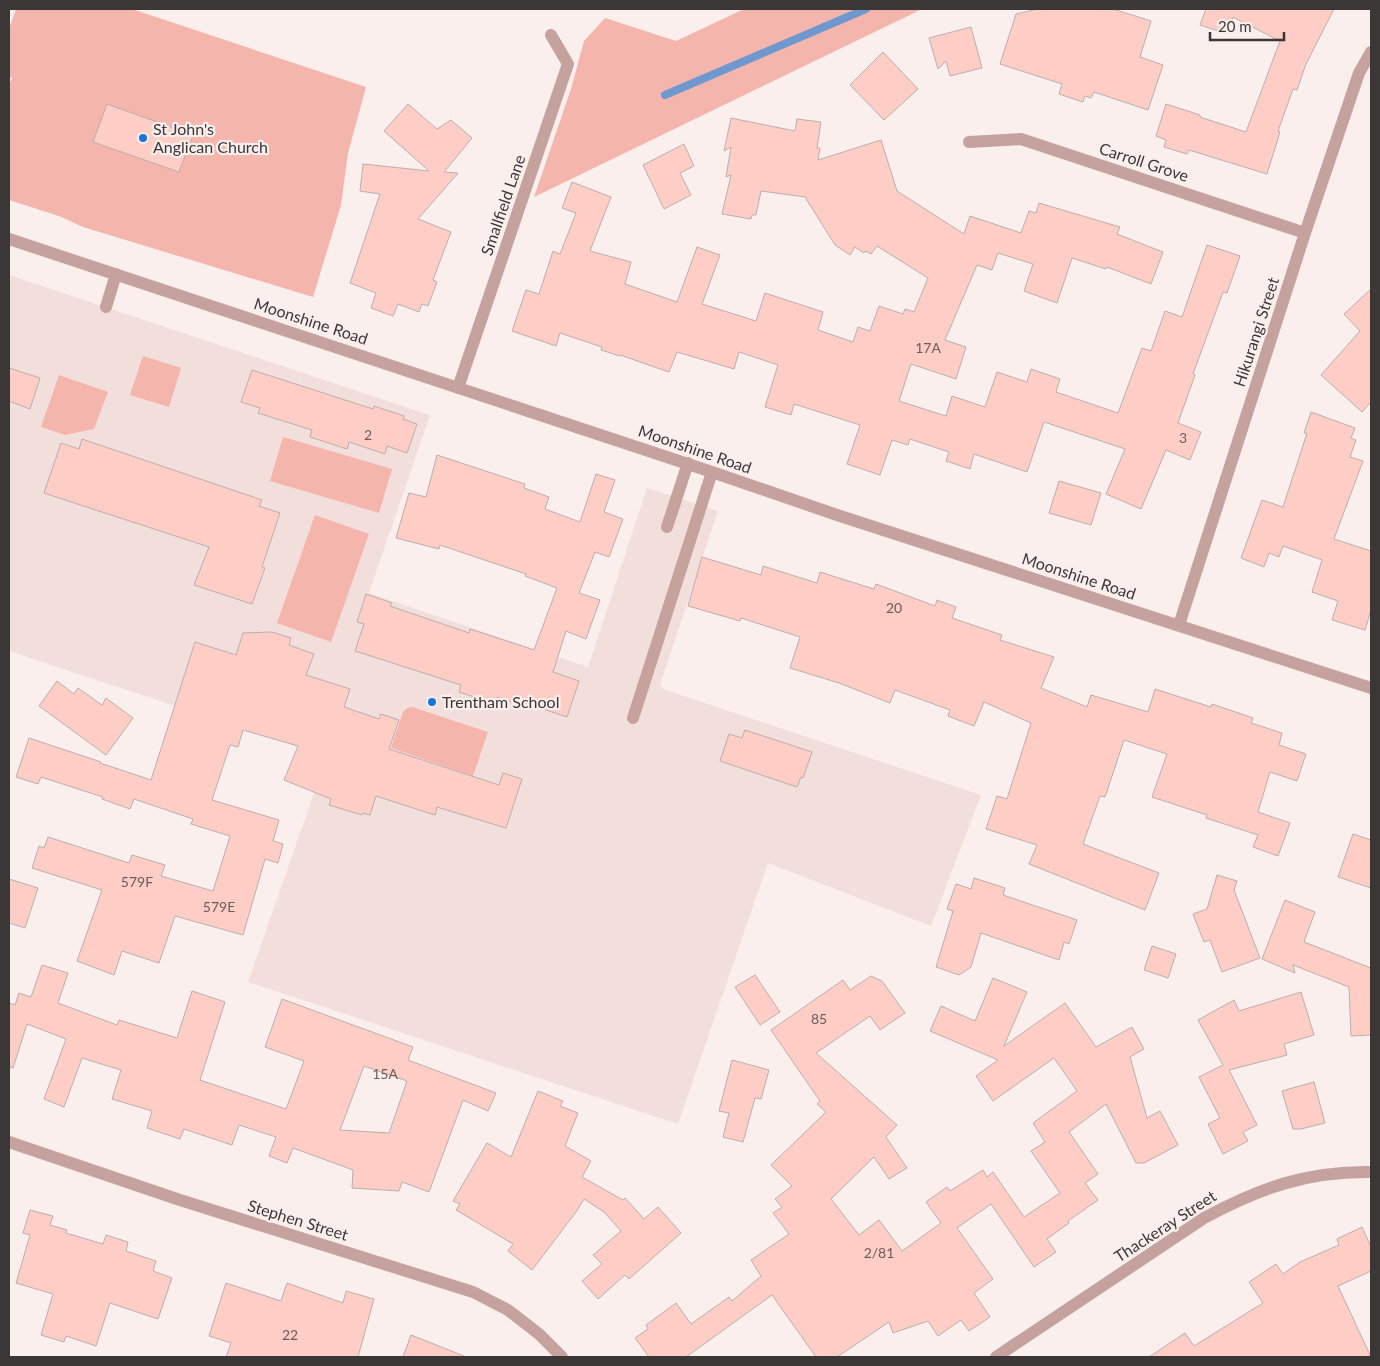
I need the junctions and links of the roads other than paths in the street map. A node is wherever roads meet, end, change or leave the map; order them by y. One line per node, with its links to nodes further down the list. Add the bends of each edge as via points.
1 (551, 35): 8 (street, Smallfield Lane, via 568,64)
2 (1371, 52): 4 (street, Hikurangi Street, via 1359,73)
3 (969, 142): 4 (street, Carroll Grove, via 1021,139)
4 (1305, 233): 12 (street, Hikurangi Street)
5 (9, 239): 6 (street, Moonshine Road)
6 (116, 274): 7 (street); 8 (street, Moonshine Road)
7 (106, 307)
8 (458, 388): 9 (street, Moonshine Road)
9 (688, 464): 10 (street, Moonshine Road); 11 (street)
10 (712, 472): 12 (street, Moonshine Road); 14 (street)
11 (667, 527)
12 (1179, 625): 13 (street, Moonshine Road)
13 (1371, 688)
14 (633, 718)
15 (9, 1142): 17 (street, Stephen Street, via 180,1200 473,1292 508,1310)
16 (1371, 1172): 18 (street, Thackeray Street, via 1311,1176 1236,1201 1204,1218)
17 (562, 1357)
18 (996, 1357)

